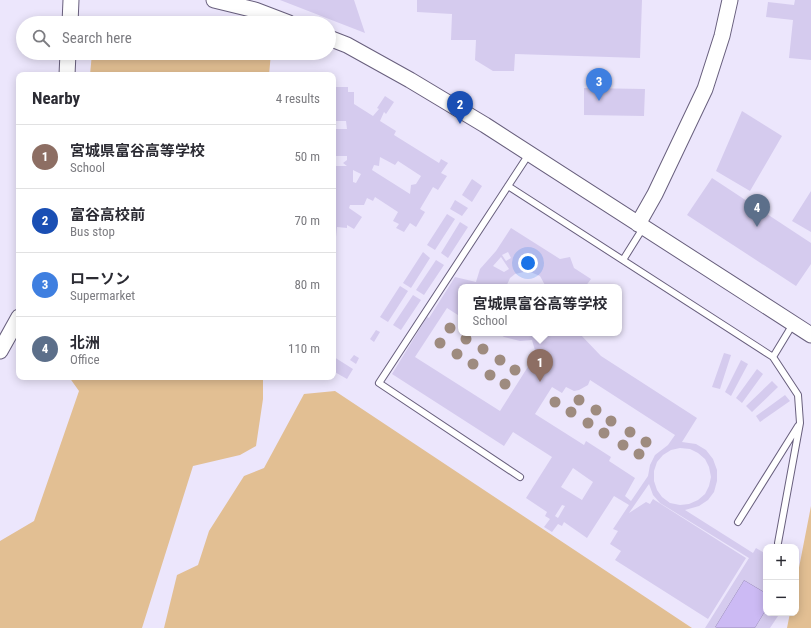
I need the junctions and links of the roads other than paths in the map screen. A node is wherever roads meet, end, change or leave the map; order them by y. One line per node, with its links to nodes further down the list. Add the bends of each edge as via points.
1 (71, 0): 4 (street)
2 (214, 0): 5 (street)
3 (730, 0): 11 (street, via 706,90)
4 (70, 16)
5 (271, 16)
6 (336, 41): 9 (street, via 410,80)
7 (68, 60): 8 (street)
8 (67, 72)
9 (529, 154): 10 (lane); 11 (street)
10 (508, 186): 12 (lane); 19 (lane, via 379,383)
11 (641, 226): 12 (lane); 14 (street)
12 (623, 260): 17 (lane)
13 (16, 322): 16 (street)
14 (793, 324): 15 (street); 17 (lane)
15 (811, 335)
16 (0, 351)
17 (773, 357): 18 (lane, via 798,394)
18 (800, 423): 20 (lane); 21 (lane)
19 (520, 477)
20 (738, 522)
21 (778, 543)

